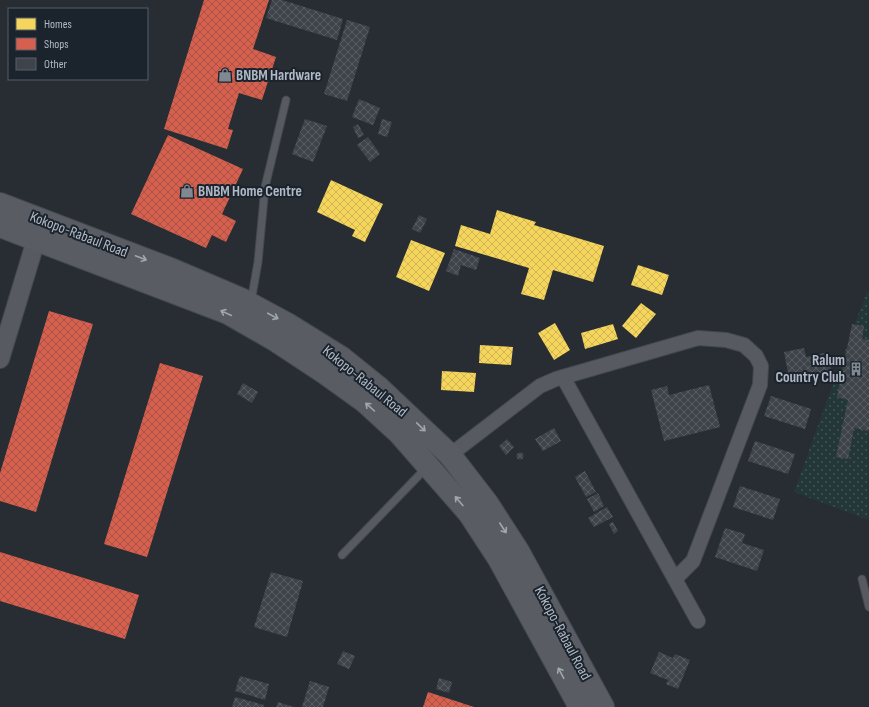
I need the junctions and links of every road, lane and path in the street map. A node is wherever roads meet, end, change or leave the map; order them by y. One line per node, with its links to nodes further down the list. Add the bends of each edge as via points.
1 (286, 100): 5 (lane, via 265,187 258,262)
2 (0, 204): 5 (main road, Kokopo-Rabaul Road, one-way to 5, via 173,270)
3 (0, 226): 4 (main road, Kokopo-Rabaul Road)
4 (36, 240): 6 (street); 9 (main road, Kokopo-Rabaul Road, one-way to 4, via 400,434 364,401 325,372 228,313)
5 (250, 304): 8 (main road, Kokopo-Rabaul Road, one-way to 8, via 342,358 378,387)
6 (0, 359)
7 (563, 377): 8 (street, via 540,386); 11 (street); 11 (street, via 698,338 726,340 744,345 756,356 761,366 760,385 754,402 693,561)
8 (450, 455): 16 (main road, Kokopo-Rabaul Road, one-way to 16, via 487,503 518,551)
9 (428, 465): 10 (lane); 15 (main road, Kokopo-Rabaul Road, one-way to 9, via 499,558 469,513)
10 (342, 555)
11 (675, 579): 14 (street)
12 (862, 579): 13 (lane)
13 (869, 607)
14 (698, 621)
15 (580, 707)
16 (603, 707)

